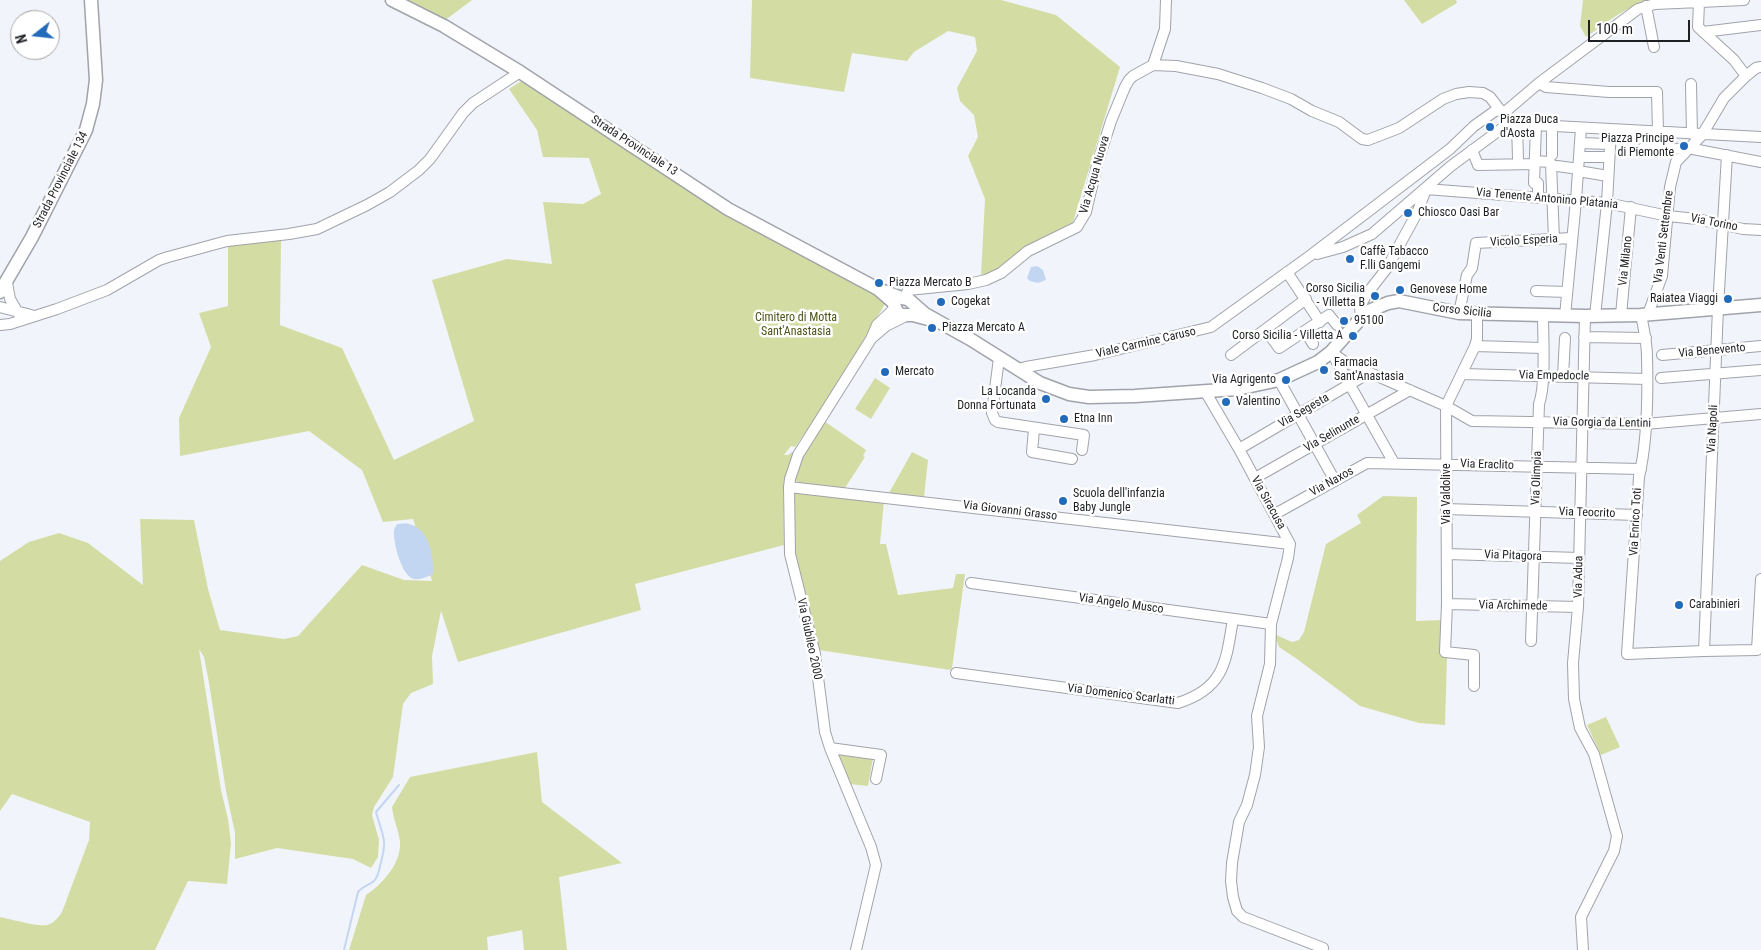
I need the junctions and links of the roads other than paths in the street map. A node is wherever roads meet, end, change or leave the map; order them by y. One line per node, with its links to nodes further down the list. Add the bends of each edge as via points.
1 (91, 0): 57 (main road, Strada Provinciale 134, via 96,80 86,130)
2 (392, 0): 12 (main road, Strada Provinciale 13, via 444,26)
3 (1166, 0): 10 (street, via 1166,29)
4 (1744, 0): 5 (street)
5 (1695, 1): 6 (street); 8 (street, via 1698,27)
6 (1646, 6): 9 (street); 14 (street, via 1631,13)
7 (1761, 25): 8 (street)
8 (1703, 32): 13 (street, via 1734,60)
9 (1654, 47)
10 (1153, 66): 16 (street, Via Acqua Nuova, via 1176,66 1254,85 1339,122 1368,140 1399,128 1456,94 1483,93); 61 (street, Via Acqua Nuova, via 1133,76 1125,87 1097,165 1086,212 1077,227 1028,251 1001,273 986,280)
11 (1761, 67): 13 (street)
12 (520, 72): 56 (main road, Strada Provinciale 13, via 728,209); 71 (street, via 463,113 419,170 367,205 317,228 227,241 159,260 107,290)
13 (1746, 76): 23 (street)
14 (1539, 83): 16 (street); 22 (street, via 1546,87 1609,92 1657,92)
15 (1692, 84): 23 (street)
16 (1503, 110): 17 (street); 24 (street, via 1495,111); 26 (street, via 1505,126)
17 (1517, 124): 18 (street); 35 (street)
18 (1536, 125): 19 (street); 38 (street)
19 (1552, 126): 20 (street); 36 (street)
20 (1581, 128): 21 (street); 27 (street)
21 (1611, 129): 22 (street); 28 (street, Via Adua)
22 (1658, 132): 23 (street)
23 (1695, 133): 25 (street); 30 (street)
24 (1466, 134): 26 (street); 50 (street)
25 (1761, 137)
26 (1481, 143): 31 (street)
27 (1580, 143): 28 (street); 33 (street)
28 (1610, 144): 34 (street, Via Adua)
29 (1643, 148): 30 (street)
30 (1690, 149): 32 (street); 47 (street, Via Venti Settembre, via 1678,159 1670,187)
31 (1472, 150): 38 (street, via 1478,165); 41 (street)
32 (1727, 155): 37 (street); 48 (street, Via Napoli)
33 (1579, 157): 34 (street); 39 (street)
34 (1609, 158): 40 (street, Via Adua)
35 (1518, 159)
36 (1553, 162): 38 (street); 39 (street); 43 (street)
37 (1761, 162)
38 (1535, 163): 42 (street, via 1534,182 1538,182)
39 (1579, 170): 40 (street); 44 (street)
40 (1608, 176): 45 (street, Via Adua)
41 (1426, 189): 42 (street, Via Tenente Antonino Platania); 53 (street, via 1372,234); 74 (street, via 1394,256 1366,294 1360,307)
42 (1538, 197): 43 (street, Via Tenente Antonino Platania)
43 (1553, 198): 44 (street, Via Tenente Antonino Platania); 52 (street)
44 (1576, 200): 45 (street, Via Tenente Antonino Platania); 51 (street)
45 (1607, 203): 46 (street, Via Tenente Antonino Platania); 73 (street, Via Adua)
46 (1631, 207): 47 (street, Via Tenente Antonino Platania); 70 (street, Via Milano)
47 (1668, 216): 48 (street, Via Torino); 68 (street, Via Venti Settembre, via 1662,276)
48 (1724, 225): 49 (street, Via Torino); 64 (street, Via Napoli)
49 (1761, 230)
50 (1333, 238): 53 (street); 54 (street, Viale Carmine Caruso)
51 (1572, 238): 52 (street, Vicolo Esperia); 59 (street)
52 (1554, 239): 65 (street, Vicolo Esperia, via 1476,244)
53 (1343, 247): 54 (street)
54 (1311, 255): 55 (street, Viale Carmine Caruso)
55 (1287, 272): 60 (street); 92 (street, Viale Carmine Caruso, via 1206,329)
56 (865, 282): 61 (main road, Strada Provinciale 13); 61 (street, via 895,290)
57 (3, 288): 66 (street)
58 (1536, 291): 59 (street)
59 (1567, 292): 72 (street)
60 (1306, 299): 75 (street); 78 (street)
61 (904, 304): 91 (main road, Strada Provinciale 13); 126 (street, Via Giubileo 2000, via 871,339 798,455)
62 (1761, 305): 64 (main road, Corso Sicilia)
63 (0, 307): 66 (street)
64 (1718, 308): 68 (main road, Corso Sicilia); 87 (street, Via Napoli)
65 (1459, 312): 67 (main road, Corso Sicilia); 74 (main road, Corso Sicilia, via 1399,301 1371,310)
66 (18, 313): 71 (street)
67 (1477, 313): 69 (main road, Corso Sicilia); 84 (street, Via Valdolive)
68 (1644, 314): 70 (main road, Corso Sicilia); 82 (street, Via Enrico Toti)
69 (1543, 315): 72 (main road, Corso Sicilia); 86 (street, Via Olimpia)
70 (1621, 315): 73 (main road, Corso Sicilia)
71 (35, 316): 76 (street)
72 (1565, 316): 73 (main road, Corso Sicilia)
73 (1590, 316): 80 (street, Via Adua)
74 (1361, 318): 88 (main road, Corso Sicilia)
75 (1320, 322): 77 (street, via 1329,315); 79 (street)
76 (3, 323)
77 (1337, 325)
78 (1266, 330): 79 (street, via 1279,348); 89 (street)
79 (1305, 331): 83 (street)
80 (1584, 337): 82 (street); 99 (street, Via Adua)
81 (1564, 338): 98 (street)
82 (1646, 338): 101 (street, Via Enrico Toti)
83 (1314, 344)
84 (1475, 346): 86 (street); 95 (street, Via Valdolive)
85 (1761, 346): 87 (street, Via Benevento)
86 (1542, 348): 97 (street, Via Olimpia)
87 (1717, 350): 90 (street, Via Benevento); 96 (street, Via Napoli)
88 (1331, 352): 94 (street, Via Gorgia da Lentini); 102 (main road, Corso Sicilia, via 1318,362); 103 (street)
89 (1231, 356)
90 (1662, 356)
91 (1000, 358): 92 (main road); 114 (street, via 992,413 995,420)
92 (1018, 370): 105 (main road, Corso Sicilia, via 1055,390 1080,396)
93 (1761, 370): 96 (street)
94 (1369, 373): 103 (street, Via Segesta); 104 (street, Via Gorgia da Lentini)
95 (1462, 374): 97 (street, Via Empedocle); 106 (street, Via Valdolive)
96 (1716, 374): 100 (street); 110 (street, Via Napoli)
97 (1542, 376): 98 (street, Via Empedocle); 111 (street, Via Olimpia)
98 (1563, 376): 99 (street, Via Empedocle)
99 (1584, 377): 101 (street, Via Empedocle); 112 (street, Via Adua)
100 (1661, 378)
101 (1647, 379): 113 (street, Via Enrico Toti)
102 (1279, 380): 105 (main road, Corso Sicilia); 108 (street)
103 (1349, 385): 108 (street, Via Segesta); 109 (street)
104 (1410, 390): 106 (street, Via Gorgia da Lentini); 109 (street, Via Selinunte)
105 (1205, 392): 116 (street, Via Siracusa)
106 (1446, 406): 111 (street, Via Gorgia da Lentini, via 1472,420); 120 (street, Via Valdolive)
107 (1761, 414): 110 (street, Via Gorgia da Lentini)
108 (1298, 415): 115 (street); 116 (street, Via Segesta)
109 (1366, 415): 115 (street, Via Selinunte); 119 (street)
110 (1713, 419): 113 (street, Via Gorgia da Lentini); 144 (street, Via Napoli)
111 (1539, 422): 112 (street, Via Gorgia da Lentini); 121 (street, Via Olimpia)
112 (1583, 423): 113 (street, Via Gorgia da Lentini); 122 (street, Via Adua)
113 (1645, 424): 123 (street, Via Enrico Toti)
114 (1034, 429): 117 (street, via 1084,435); 118 (street, via 1032,452)
115 (1315, 444): 124 (street, Via Selinunte); 125 (street)
116 (1238, 449): 124 (street, Via Siracusa)
117 (1082, 450)
118 (1072, 459)
119 (1394, 463): 120 (street, Via Eraclito); 125 (street, Via Naxos, via 1367,463)
120 (1447, 464): 121 (street, Via Eraclito); 127 (street, Via Valdolive)
121 (1538, 466): 122 (street, Via Eraclito); 128 (street, Via Olimpia)
122 (1582, 467): 123 (street, Via Eraclito); 129 (street, Via Adua)
123 (1641, 470): 131 (street, Via Enrico Toti)
124 (1255, 478): 130 (street, Via Siracusa)
125 (1335, 480): 130 (street, Via Naxos)
126 (789, 487): 132 (street, Via Giovanni Grasso); 147 (street, Via Giubileo 2000, via 790,554 815,654)
127 (1446, 509): 128 (street, Via Teocrito); 133 (street, Via Valdolive)
128 (1536, 512): 129 (street, Via Teocrito); 134 (street, Via Olimpia)
129 (1580, 513): 131 (street, Via Teocrito); 135 (street, Via Adua)
130 (1274, 514): 132 (street, Via Siracusa)
131 (1637, 515): 144 (street, Via Enrico Toti, via 1627,654)
132 (1290, 544): 142 (street, Via Siracusa)
133 (1447, 554): 134 (street, Via Pitagora); 138 (street, Via Valdolive)
134 (1535, 557): 135 (street, Via Pitagora); 139 (street, Via Olimpia)
135 (1579, 558): 140 (street, Via Adua)
136 (1761, 579): 144 (street, via 1757,650)
137 (971, 583): 141 (street, Via Angelo Musco)
138 (1447, 604): 139 (street, Via Archimede); 146 (street, Via Valdolive, via 1445,652 1474,655)
139 (1533, 607): 140 (street, Via Archimede); 143 (street, Via Olimpia)
140 (1578, 607): 151 (street, Via Adua, via 1573,663 1574,699 1580,728 1594,754 1618,836 1614,851 1583,910)
141 (1233, 619): 142 (street, Via Angelo Musco); 145 (street, Via Domenico Scarlatti, via 1223,669 1203,692 1178,702)
142 (1271, 624): 149 (street, Via Siracusa, via 1270,664 1257,716 1259,747 1255,775 1239,822 1231,881 1233,896 1237,911 1243,917)
143 (1531, 641)
144 (1704, 651)
145 (956, 673)
146 (1474, 686)
147 (830, 748): 148 (street, via 881,755); 150 (street, Via Giubileo 2000, via 876,865)
148 (876, 778)
149 (1323, 948)
150 (856, 950)
151 (1583, 950)

